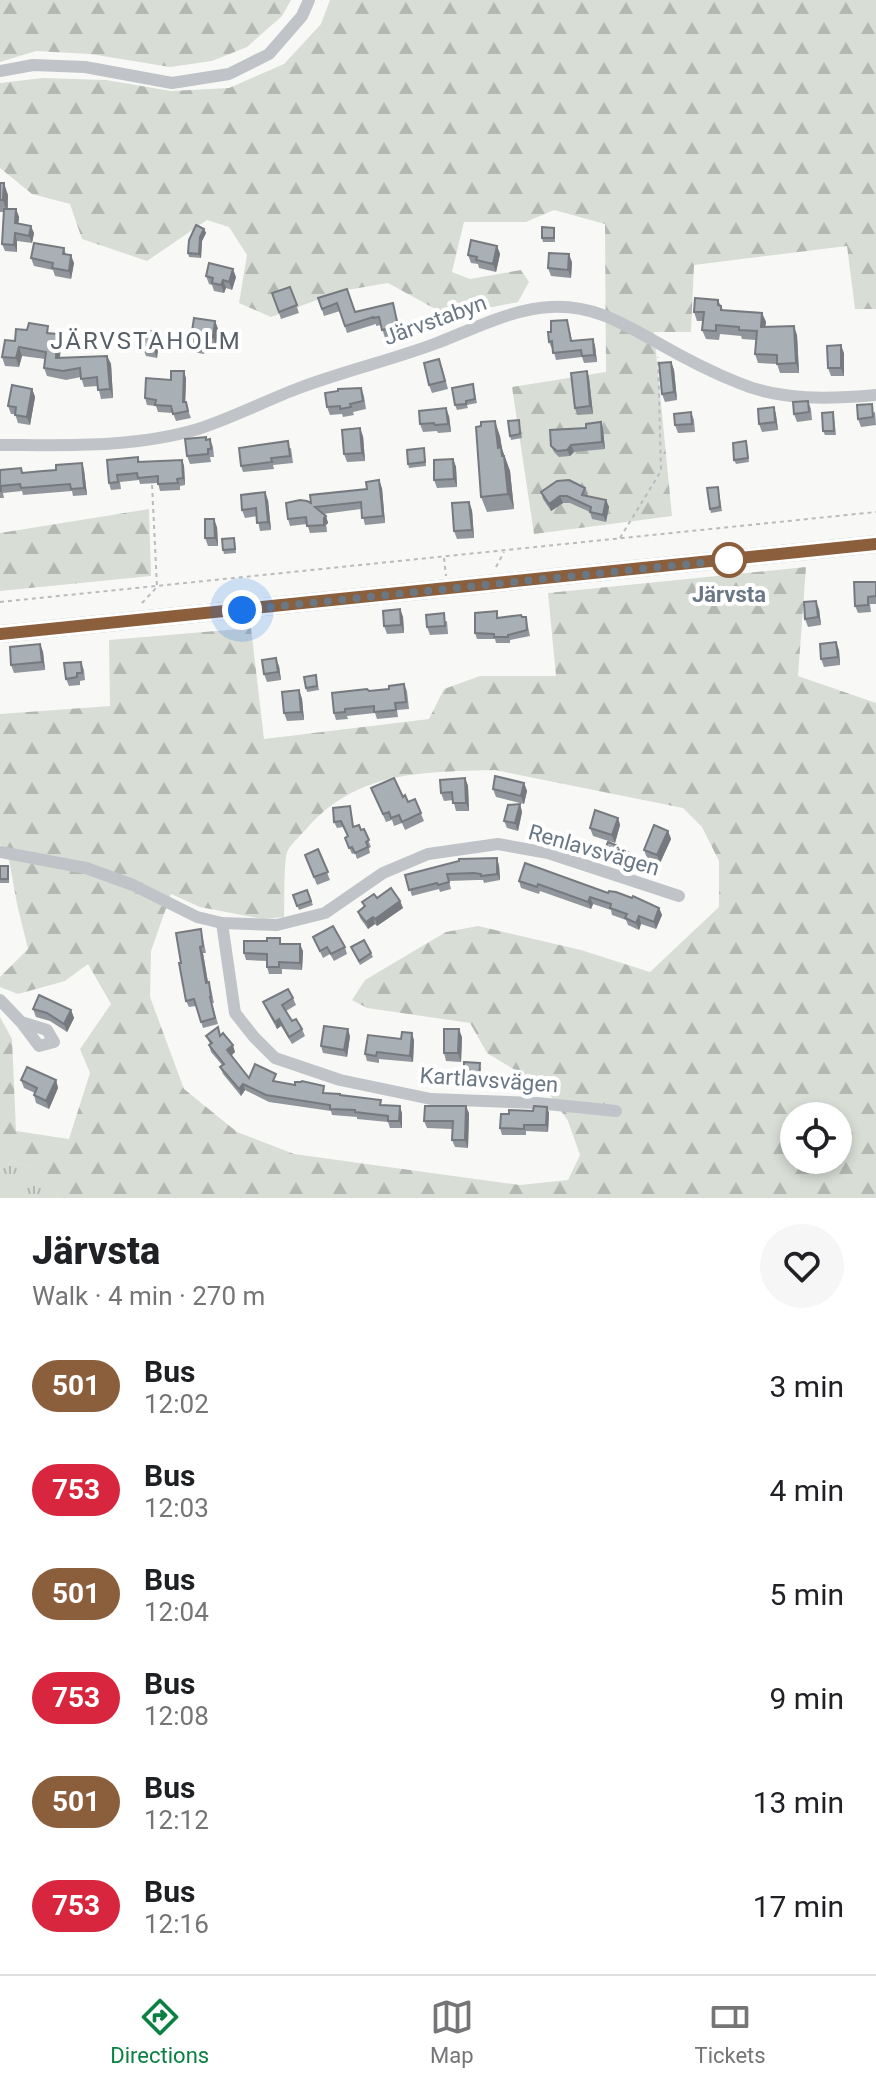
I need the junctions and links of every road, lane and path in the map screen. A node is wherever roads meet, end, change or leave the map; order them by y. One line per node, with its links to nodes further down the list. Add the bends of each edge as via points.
1 (309, 0): 2 (street, via 269,54 229,74 172,83 85,67 33,65)
2 (0, 71)
3 (658, 343): 4 (street, Järvstabyn, via 742,385 776,395); 5 (street, Järvstabyn, via 586,308 549,307 500,317 199,429 129,441); 8 (path, via 661,471)
4 (876, 395)
5 (0, 445)
6 (152, 483): 12 (path)
7 (876, 512): 8 (path)
8 (619, 539): 10 (path)
9 (876, 544): 11 (main road)
10 (505, 551): 11 (path); 12 (path)
11 (487, 585): 14 (main road)
12 (157, 587): 13 (path)
13 (0, 602)
14 (0, 634)
15 (0, 852): 17 (street, Renlavsvägen, via 86,868)
16 (679, 896): 17 (street, Renlavsvägen, via 548,853 498,844 428,854 383,873 325,913 277,925)
17 (222, 923): 20 (street, Kartlavsvägen, via 235,1013 275,1058 340,1080 431,1099)
18 (0, 1000): 19 (street)
19 (21, 1022)
20 (616, 1111)

